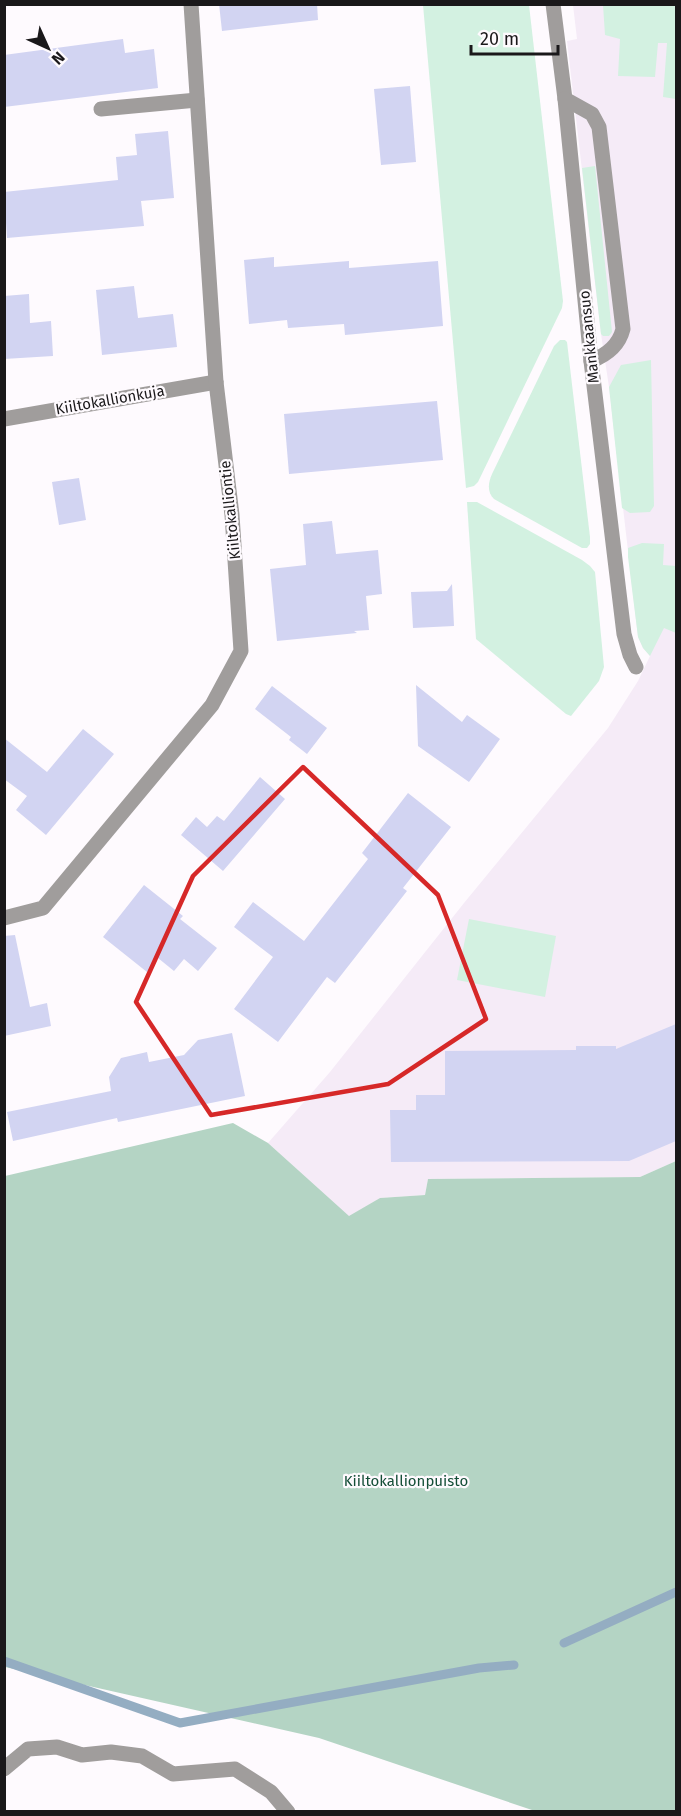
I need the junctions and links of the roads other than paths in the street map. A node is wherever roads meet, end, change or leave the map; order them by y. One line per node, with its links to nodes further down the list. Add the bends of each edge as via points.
1 (191, 4): 4 (street, Kiiltokalliontie)
2 (553, 4): 3 (street, Mankkaansuo)
3 (565, 99): 6 (street, Mankkaansuo); 6 (street, via 592,114 599,127 623,328 620,341)
4 (197, 100): 5 (street); 7 (street, Kiiltokalliontie)
5 (101, 109)
6 (591, 361): 9 (street, Mankkaansuo, via 624,634)
7 (216, 382): 8 (street, Kiiltokallionkuja); 10 (street, Kiiltokalliontie, via 232,515 241,651 212,705 43,908)
8 (4, 419)
9 (636, 667)
10 (4, 918)
11 (4, 1768): 12 (street, via 28,1749 57,1747 82,1755 111,1752 142,1756 173,1774 235,1769 271,1792)
12 (288, 1812)

